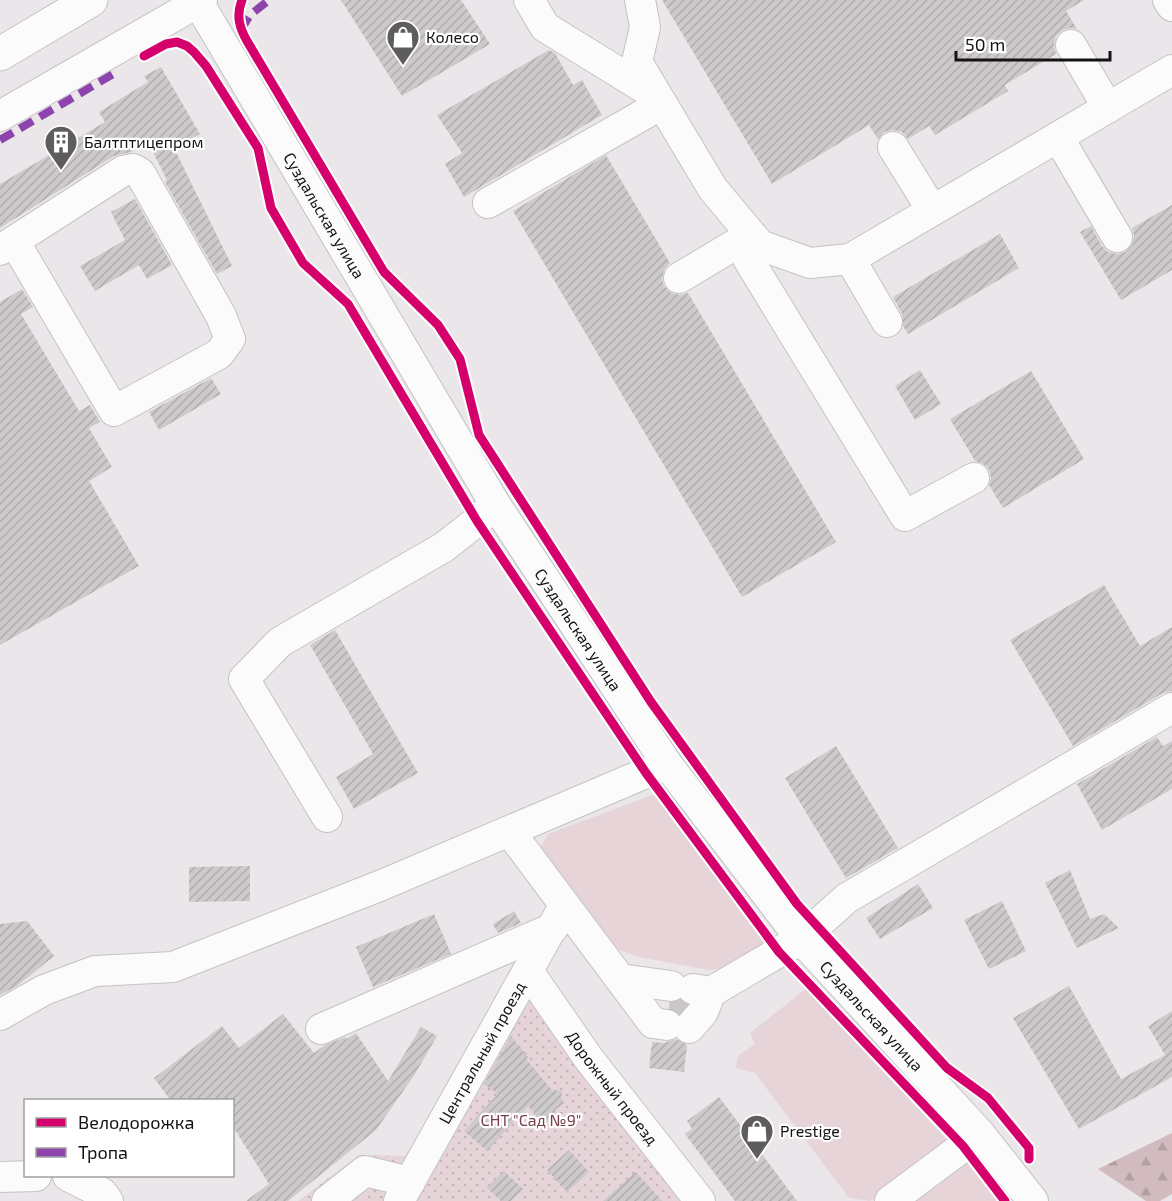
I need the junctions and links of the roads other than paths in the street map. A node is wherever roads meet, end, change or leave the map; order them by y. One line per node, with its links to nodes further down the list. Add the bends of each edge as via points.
1 (91, 0): 8 (main road)
2 (529, 0): 10 (street, via 545,27)
3 (640, 0): 10 (street, via 645,27 637,62)
4 (1168, 0): 6 (street)
5 (200, 1): 12 (street); 24 (street, Суздальская улица)
6 (1172, 6)
7 (1071, 45): 11 (street)
8 (0, 54)
9 (1172, 70): 11 (street)
10 (659, 100): 15 (street); 17 (street, via 712,189)
11 (1108, 108): 13 (street)
12 (0, 116)
13 (1058, 137): 16 (street); 18 (street)
14 (893, 147): 16 (street)
15 (488, 203)
16 (932, 210): 20 (street)
17 (751, 235): 20 (street, via 760,245 810,263); 21 (street); 23 (street, via 748,259 905,516)
18 (1117, 237)
19 (7, 245): 19 (street, via 123,171 133,169 140,173 221,316 230,339 219,354 114,411)
20 (850, 259): 22 (street)
21 (679, 278)
22 (886, 322)
23 (974, 478)
24 (495, 504): 26 (street, Суздальская улица); 27 (street, via 444,547 280,642 244,679)
25 (1172, 708): 30 (street, via 847,898)
26 (667, 764): 28 (street); 30 (street, Суздальская улица)
27 (327, 817)
28 (510, 832): 29 (street); 34 (street, via 173,967 95,971 44,990)
29 (558, 917): 31 (street, Центральный проезд); 32 (street); 35 (street)
30 (801, 939): 33 (street); 36 (street, Суздальская улица)
31 (528, 971): 40 (street, Центральный проезд); 43 (street, Дорожный проезд, via 589,1059)
32 (627, 989): 33 (street); 33 (street, via 653,1023)
33 (687, 1006)
34 (0, 1015)
35 (321, 1029)
36 (980, 1134): 44 (street); 45 (street, Суздальская улица)
37 (24, 1176): 38 (street)
38 (0, 1177)
39 (70, 1177): 41 (street, via 102,1193)
40 (404, 1191): 42 (street, via 365,1171)
41 (108, 1201)
42 (327, 1201)
43 (700, 1201)
44 (890, 1201)
45 (1033, 1201)

